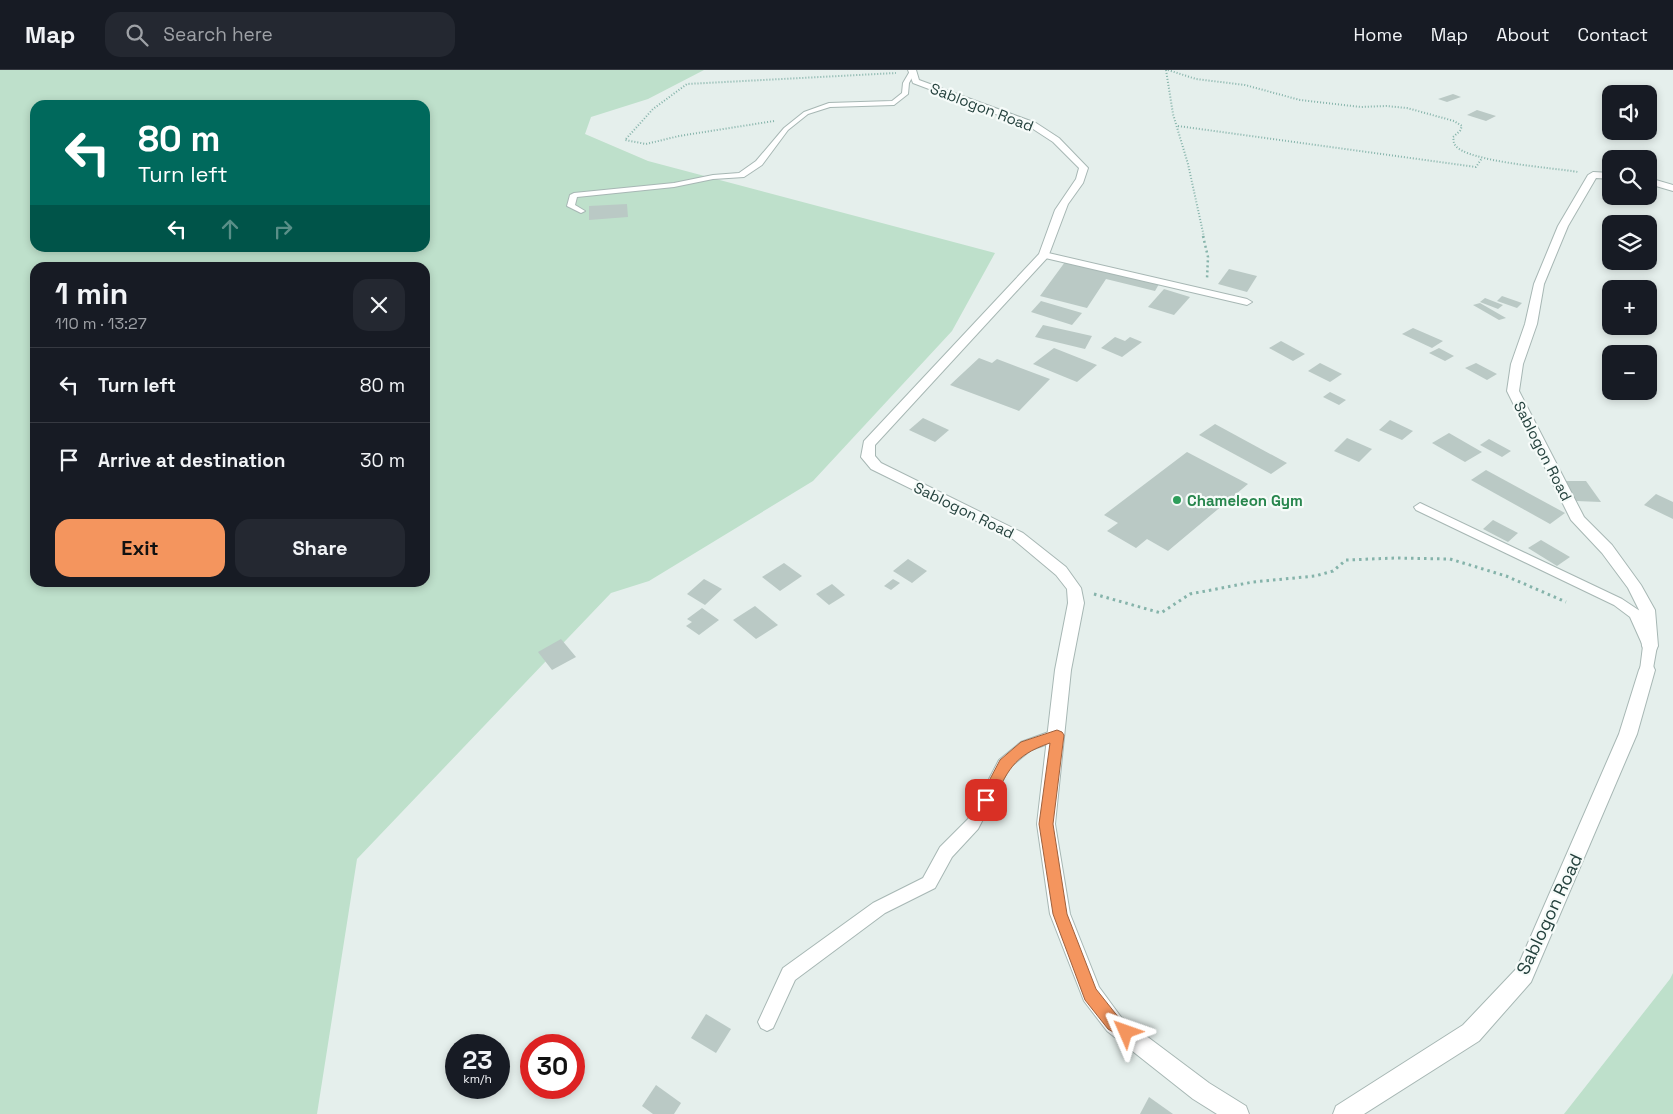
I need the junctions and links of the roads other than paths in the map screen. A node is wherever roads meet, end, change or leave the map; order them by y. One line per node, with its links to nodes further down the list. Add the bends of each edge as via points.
1 (912, 71): 5 (lane, via 904,94 894,103 829,105 806,113 786,129 759,163 741,175 574,195 571,206); 6 (street, Sablogon Road, via 916,81 1033,125 1056,140 1084,168 1081,182 1071,191 1055,221)
2 (1602, 176): 9 (street, Sablogon Road, via 1593,175 1564,226 1539,284 1512,391 1578,520 1607,549 1634,584 1647,610)
3 (1657, 184): 4 (street)
4 (1673, 188)
5 (581, 212)
6 (1044, 255): 7 (lane); 11 (street, Sablogon Road, via 869,444 868,457 876,466 1018,536 1061,571 1074,588 1076,604 1063,670)
7 (1247, 302)
8 (1420, 508): 9 (lane, via 1618,602 1635,614)
9 (1650, 646): 10 (lane)
10 (1647, 670): 14 (street, Sablogon Road, via 1628,734 1524,975 1471,1033)
11 (1057, 735): 12 (lane, via 1026,746 1004,764 972,824 946,852 929,882 879,908 789,974); 13 (street, via 1046,824 1060,914 1091,994 1114,1024 1201,1091)
12 (767, 1022)
13 (1238, 1114)
14 (1344, 1114)

